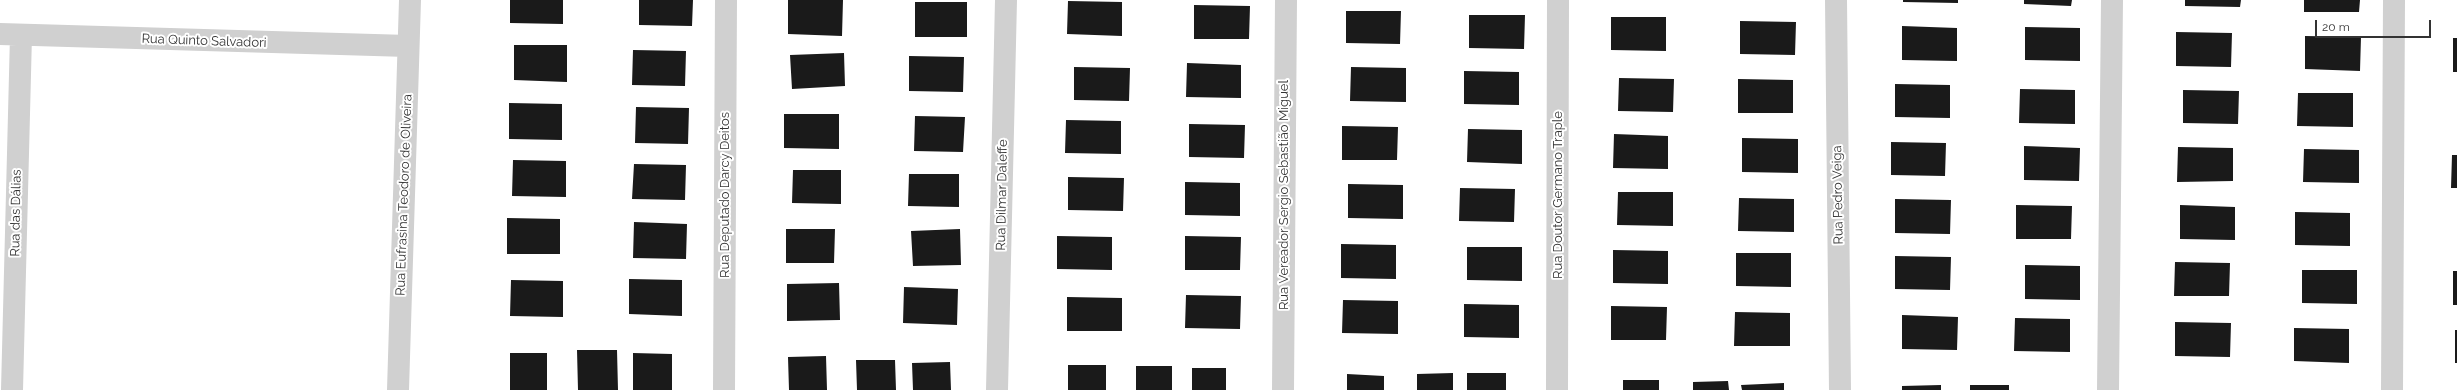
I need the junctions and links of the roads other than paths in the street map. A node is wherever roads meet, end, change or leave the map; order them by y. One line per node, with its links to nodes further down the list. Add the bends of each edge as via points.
1 (410, 0): 10 (street, Rua Eufrasina Teodoro de Oliveira)
2 (726, 0): 13 (street, Rua Deputado Darcy Deitos)
3 (1006, 0): 14 (street, Rua Dilmar Daleffe)
4 (1286, 0): 15 (street, Rua Vereador Sergio Sebastião Miguel)
5 (1558, 0): 16 (street, Rua Doutor Germano Traple)
6 (1836, 0): 17 (street, Rua Pedro Veiga)
7 (2112, 0): 18 (street)
8 (2394, 0): 19 (street)
9 (10, 35): 10 (street, Rua Quinto Salvadori); 11 (street, Rua das Dálias)
10 (408, 46): 12 (street, Rua Eufrasina Teodoro de Oliveira)
11 (12, 390)
12 (398, 390)
13 (724, 390)
14 (997, 390)
15 (1283, 390)
16 (1557, 390)
17 (1840, 390)
18 (2108, 390)
19 (2392, 390)

